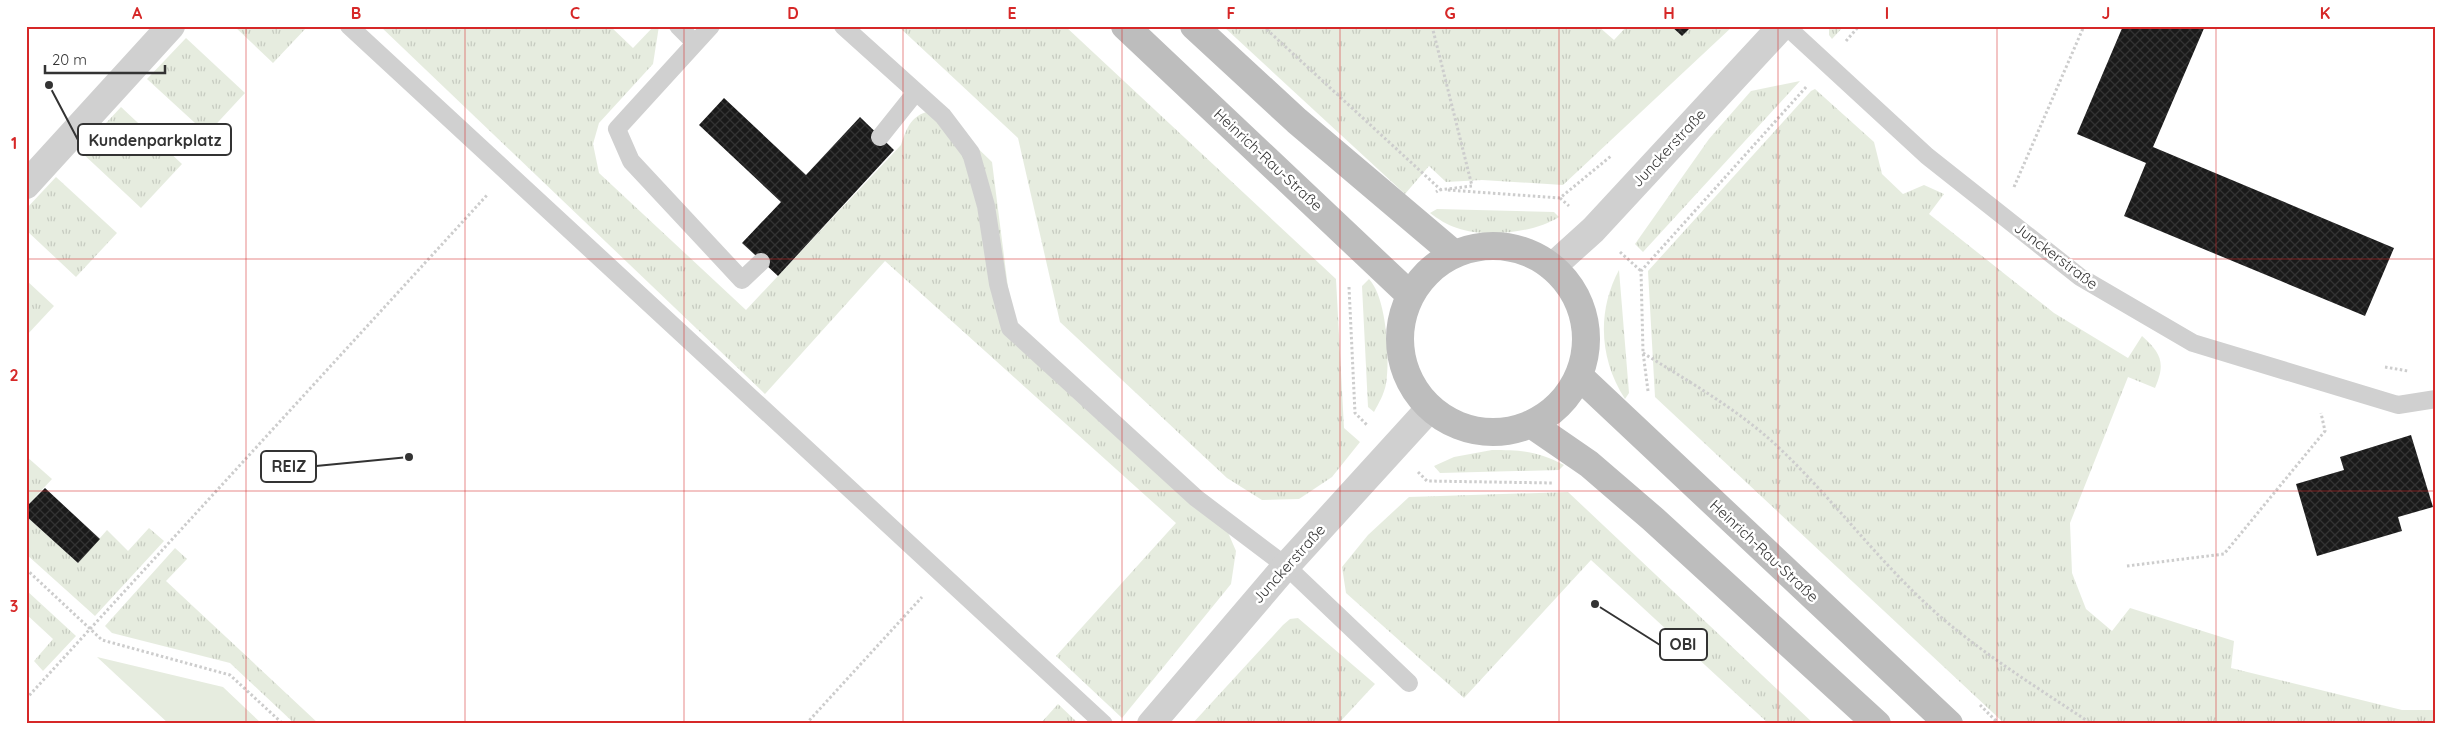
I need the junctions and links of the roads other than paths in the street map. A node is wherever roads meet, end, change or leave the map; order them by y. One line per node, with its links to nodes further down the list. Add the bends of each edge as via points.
1 (171, 26): 12 (street)
2 (349, 26): 23 (lane)
3 (678, 26): 9 (lane)
4 (711, 26): 9 (lane)
5 (843, 26): 10 (lane)
6 (1125, 26): 16 (main road, Heinrich-Rau-Straße)
7 (1194, 26): 13 (main road, via 1297,121)
8 (1784, 26): 15 (street, Junckerstraße, via 1593,230); 18 (lane, Junckerstraße, via 1927,156 2080,277 2193,343 2398,405)
9 (694, 42): 14 (lane, via 617,129 631,161 742,280)
10 (916, 92): 11 (lane); 21 (lane, via 943,116 972,153 1010,328 1196,498)
11 (880, 137)
12 (26, 185)
13 (1454, 254): 15 (main road, via 1474,248 1501,246 1535,256); 16 (main road, via 1436,265)
14 (761, 262)
15 (1552, 267): 17 (main road, via 1568,283 1579,303 1585,324 1586,347)
16 (1410, 295): 19 (main road, via 1403,308 1400,348 1405,370 1415,390)
17 (1580, 377): 20 (main road, via 1558,405); 26 (main road, Heinrich-Rau-Straße)
18 (2436, 399)
19 (1430, 408): 20 (main road, via 1452,422 1484,431 1509,431); 21 (street, Junckerstraße)
20 (1532, 424): 25 (main road, via 1589,464 1646,513)
21 (1286, 566): 22 (lane); 24 (street, Junckerstraße)
22 (1409, 683)
23 (1104, 724)
24 (1151, 724)
25 (1877, 724)
26 (1949, 724)

